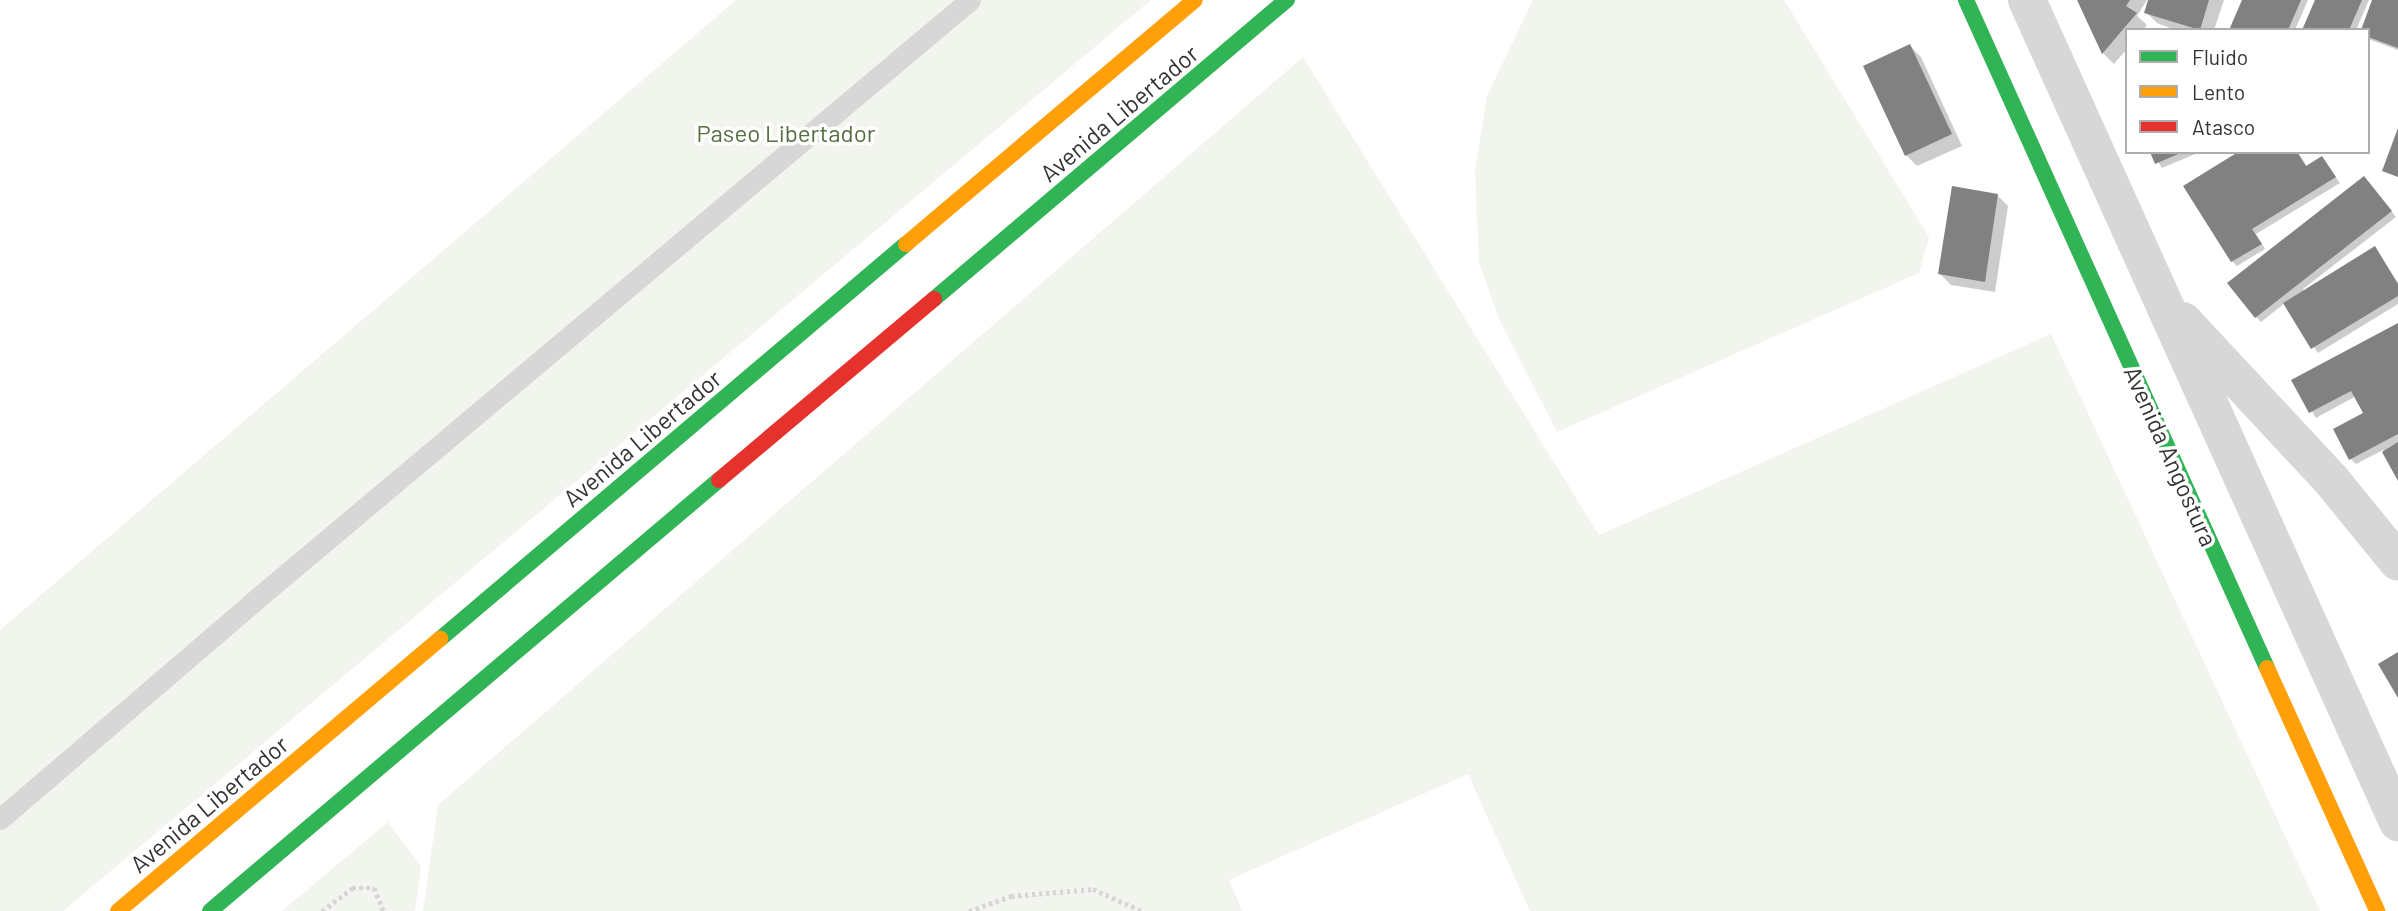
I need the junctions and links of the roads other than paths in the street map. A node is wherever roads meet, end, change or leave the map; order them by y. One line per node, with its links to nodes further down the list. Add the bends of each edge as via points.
1 (970, 0): 8 (lane)
2 (1195, 0): 10 (main road, Avenida Libertador)
3 (1287, 0): 11 (main road, Avenida Libertador)
4 (1966, 0): 12 (main road, Avenida Angostura)
5 (2027, 0): 6 (street)
6 (2162, 298): 7 (street, via 2332,481); 9 (street)
7 (2398, 562)
8 (0, 819)
9 (2398, 822)
10 (118, 911)
11 (210, 911)
12 (2377, 911)

